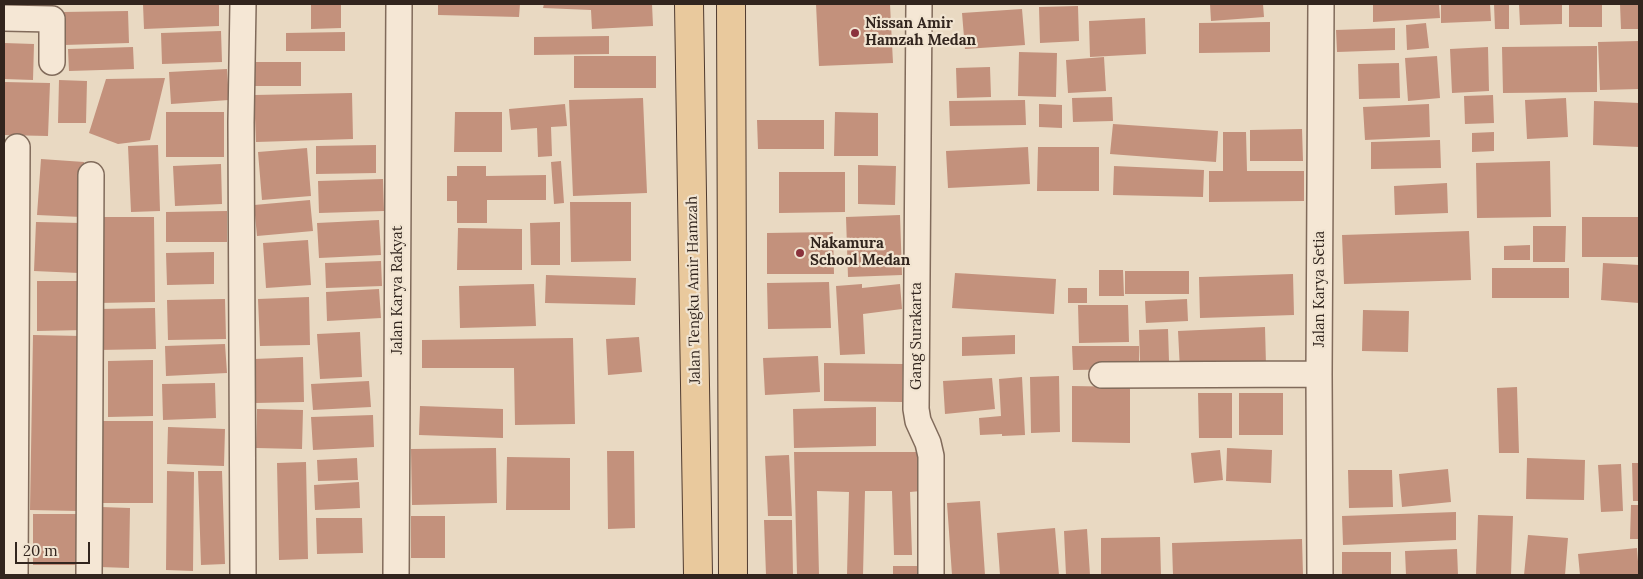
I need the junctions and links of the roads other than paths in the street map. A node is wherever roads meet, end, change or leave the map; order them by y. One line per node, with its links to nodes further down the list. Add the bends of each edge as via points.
1 (243, 4): 16 (street)
2 (399, 4): 17 (street, Jalan Karya Rakyat)
3 (689, 4): 18 (main road, Jalan Tengku Amir Hamzah)
4 (731, 4): 19 (main road)
5 (919, 4): 20 (street, Gang Surakarta, via 916,409 931,456)
6 (1321, 4): 12 (street, Jalan Karya Setia)
7 (52, 11): 8 (street); 9 (street)
8 (4, 18)
9 (52, 62)
10 (17, 147): 14 (street)
11 (91, 175): 15 (street)
12 (1319, 374): 13 (street); 21 (street, Jalan Karya Setia)
13 (1102, 375)
14 (14, 575)
15 (89, 575)
16 (243, 575)
17 (396, 575)
18 (698, 575)
19 (733, 575)
20 (932, 575)
21 (1320, 575)

